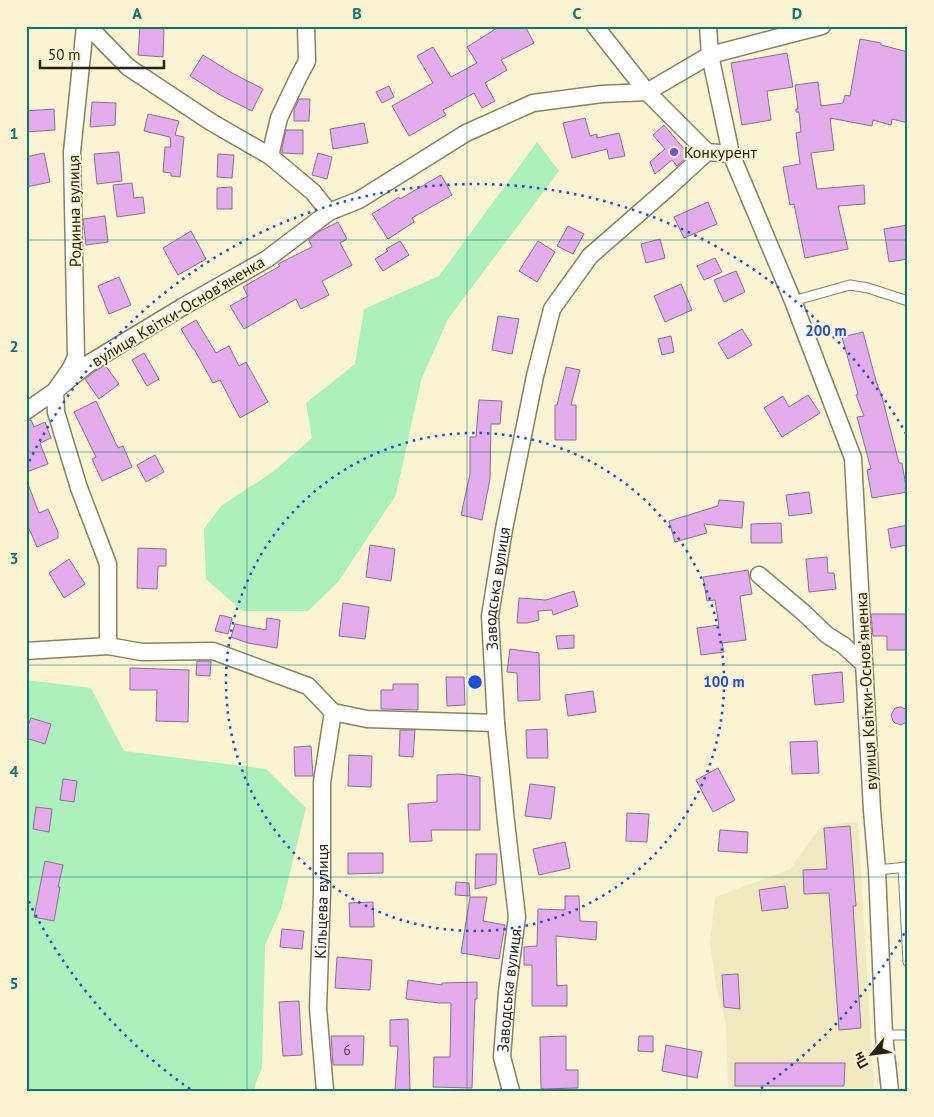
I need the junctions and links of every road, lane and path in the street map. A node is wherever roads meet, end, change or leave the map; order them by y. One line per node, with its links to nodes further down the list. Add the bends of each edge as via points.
1 (87, 26): 10 (street, via 128,67 211,122); 14 (street, Родинна вулиця, via 72,152 76,356)
2 (306, 26): 10 (street, via 307,61 279,118)
3 (595, 26): 7 (street)
4 (708, 26): 6 (street, вулиця Квітки-Основʼяненка)
5 (822, 26): 6 (street)
6 (710, 55): 7 (street); 9 (street, вулиця Квітки-Основʼяненка)
7 (647, 92): 8 (street); 11 (street, вулиця Квітки-Основʼяненка, via 533,103 466,133 359,200)
8 (707, 152): 9 (street); 21 (street, Заводська вулиця, via 590,256 552,309 533,385 490,616)
9 (731, 154): 12 (street, вулиця Квітки-Основʼяненка)
10 (270, 156): 11 (street, via 313,192)
11 (329, 212): 14 (street, вулиця Квітки-Основʼяненка, via 267,259 88,364)
12 (793, 301): 13 (lane, via 850,285); 19 (street, вулиця Квітки-Основʼяненка, via 853,458)
13 (908, 301)
14 (55, 390): 15 (street, вулиця Квітки-Основʼяненка); 17 (street, via 56,412 79,488 108,564)
15 (26, 411)
16 (759, 575): 19 (street)
17 (108, 646): 18 (street); 20 (street, via 142,652 213,651 308,686)
18 (26, 650)
19 (864, 664): 23 (street, вулиця Квітки-Основʼяненка)
20 (333, 712): 21 (street, via 367,719); 27 (street, Кільцева вулиця, via 322,782 318,1008)
21 (496, 723): 28 (street, Заводська вулиця, via 517,917 502,1057)
22 (905, 867): 23 (lane); 24 (lane)
23 (877, 870): 25 (street, вулиця Квітки-Основʼяненка)
24 (908, 962)
25 (884, 1035): 26 (lane); 29 (street, вулиця Квітки-Основʼяненка)
26 (908, 1035)
27 (325, 1091)
28 (511, 1091)
29 (890, 1091)

